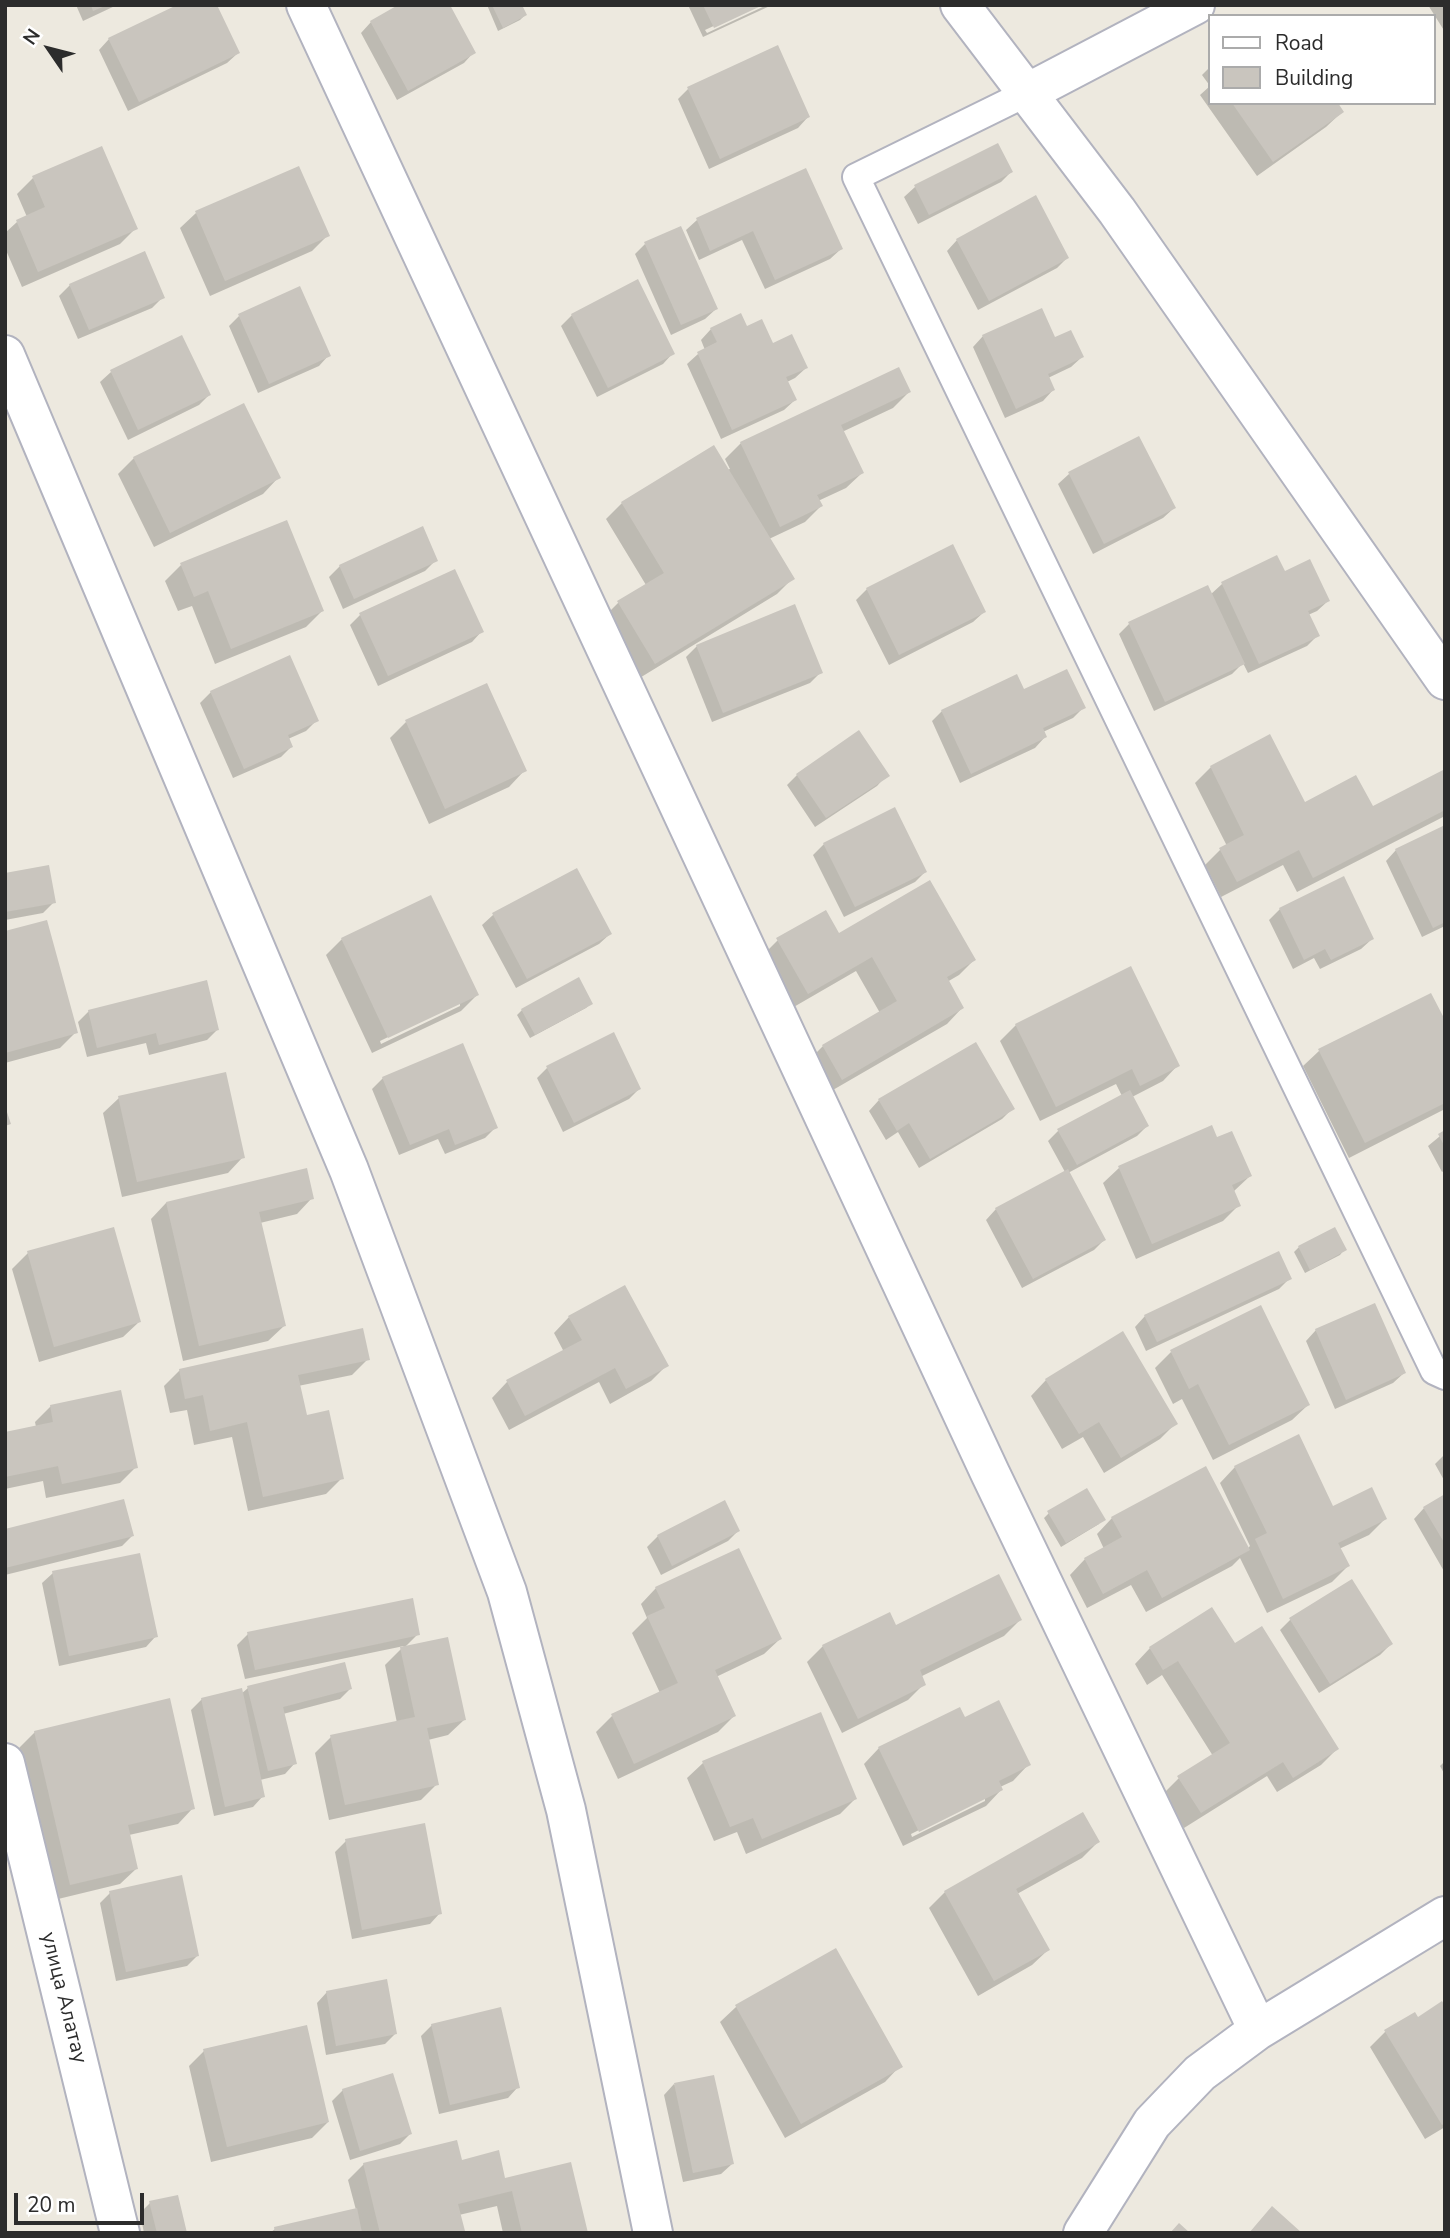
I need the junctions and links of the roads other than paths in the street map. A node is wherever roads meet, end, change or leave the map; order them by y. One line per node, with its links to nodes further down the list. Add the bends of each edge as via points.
1 (306, 5): 10 (street, via 985,1462)
2 (960, 5): 4 (street)
3 (1195, 5): 4 (street)
4 (1027, 93): 6 (street, via 1117,211); 7 (lane, via 856,177 1434,1371)
5 (5, 355): 12 (street, via 349,1170 507,1592 566,1810)
6 (1445, 680)
7 (1445, 1377)
8 (5, 1763): 11 (street, улица Алатау)
9 (1445, 1916): 10 (street)
10 (1258, 2030): 13 (street, via 1200,2073 1152,2123)
11 (120, 2233)
12 (653, 2233)
13 (1083, 2233)

